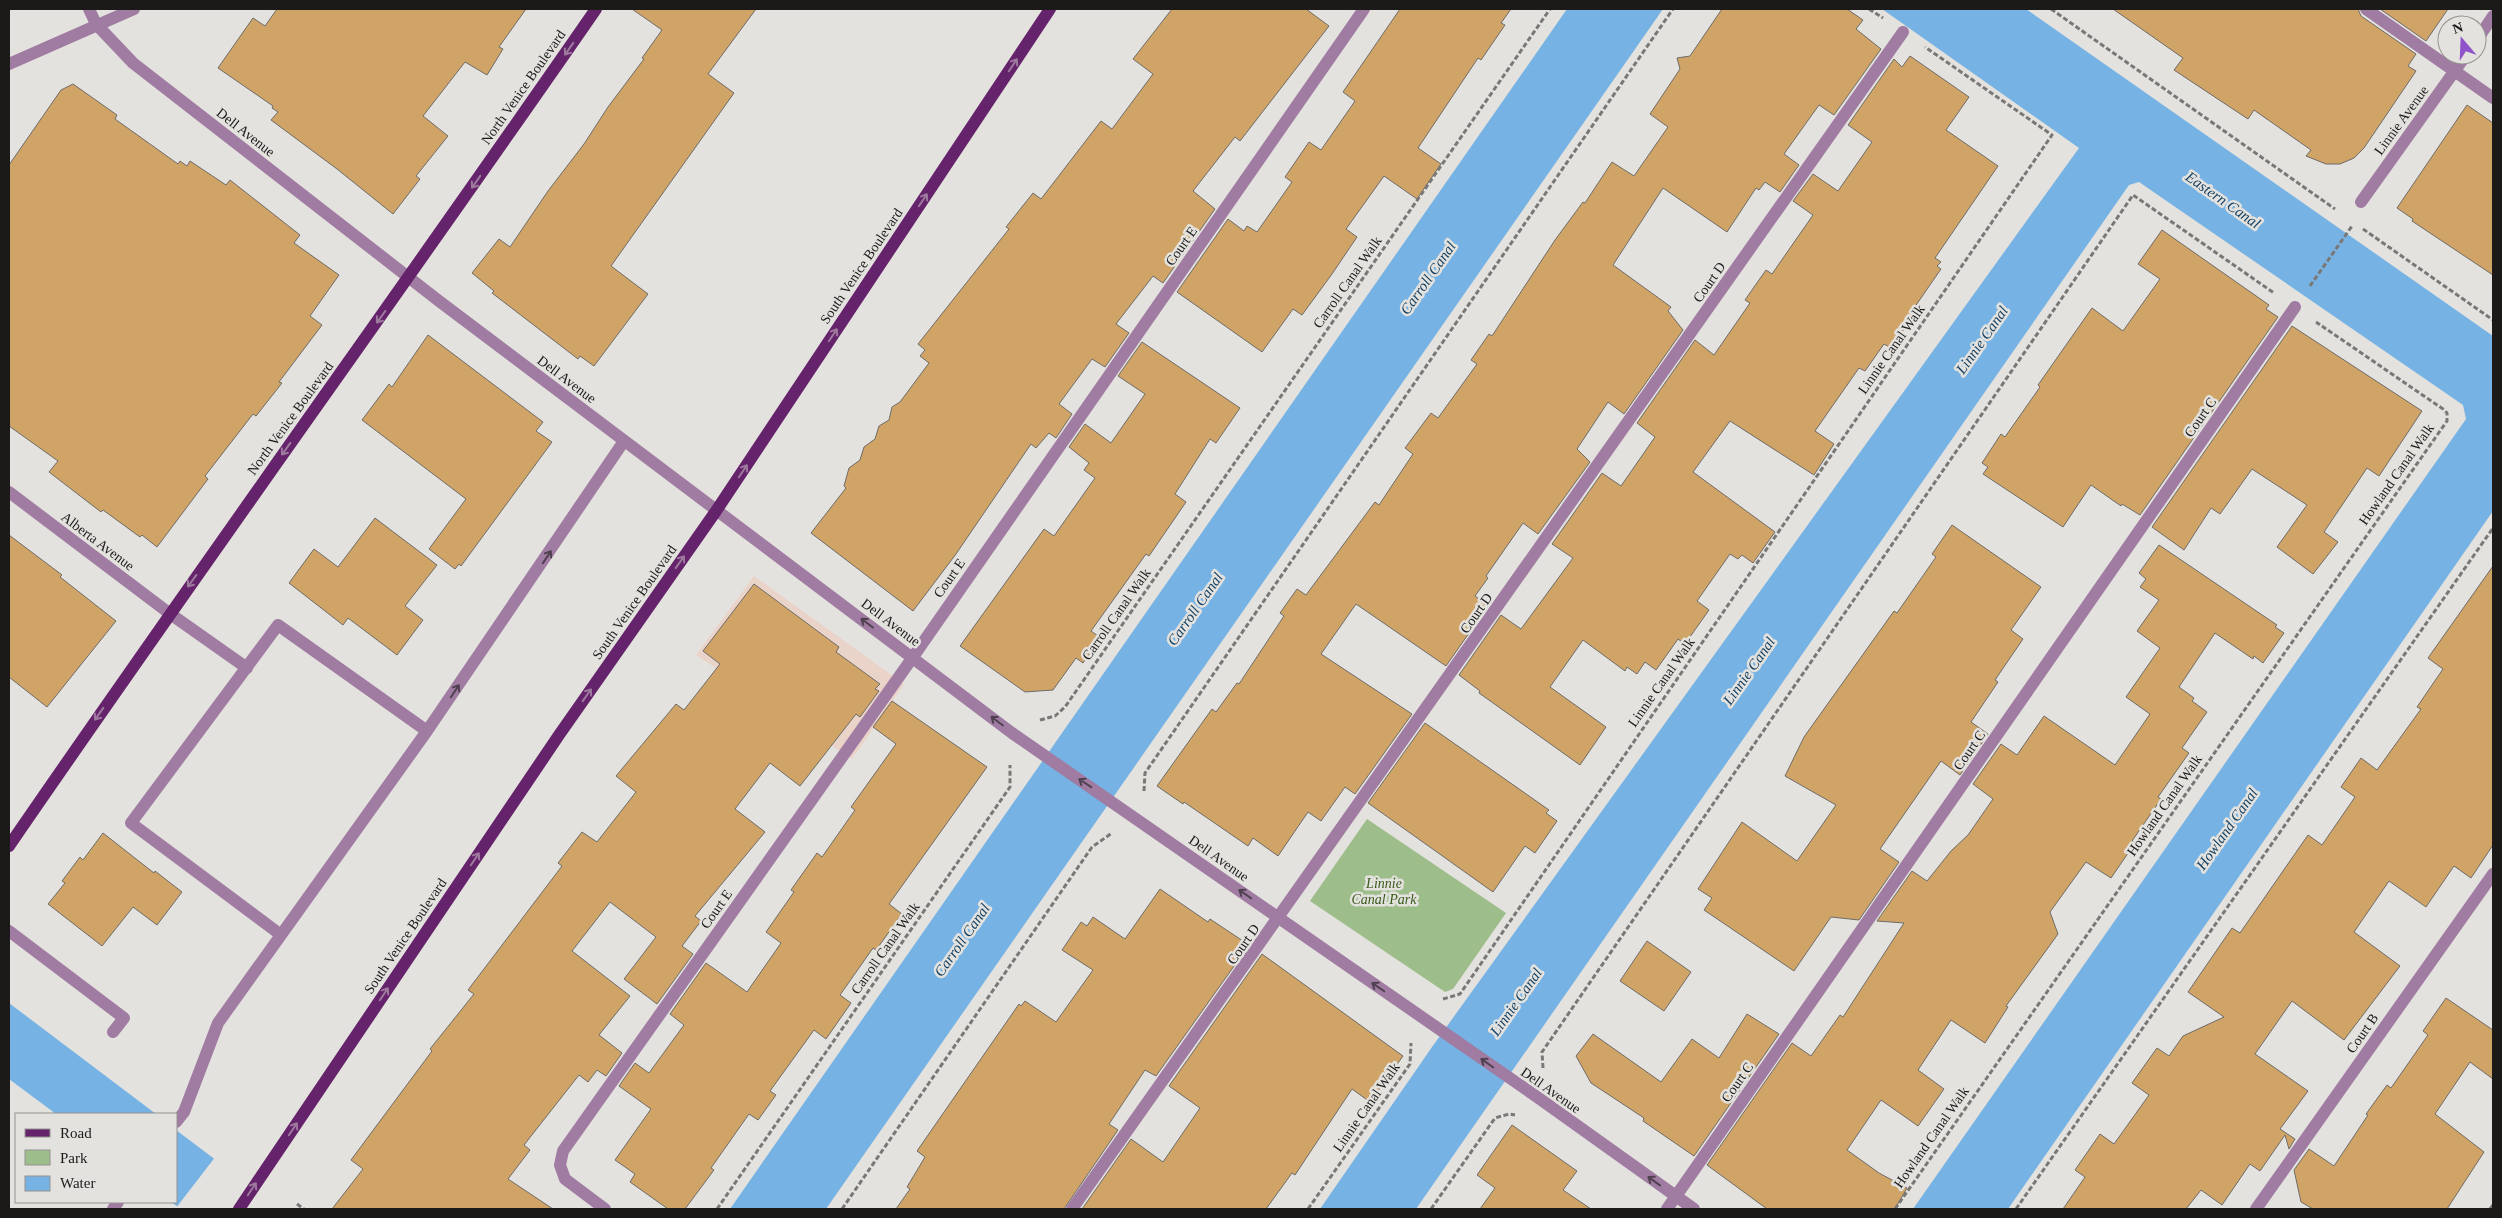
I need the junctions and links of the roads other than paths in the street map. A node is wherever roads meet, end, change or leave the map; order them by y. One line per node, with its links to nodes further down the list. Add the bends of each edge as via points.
1 (89, 9): 7 (street, Dell Avenue)
2 (134, 9): 7 (street)
3 (596, 9): 14 (main road, North Venice Boulevard, one-way to 14)
4 (1050, 9): 18 (main road, South Venice Boulevard, one-way to 4)
5 (1364, 9): 20 (street, Court E)
6 (2366, 9): 11 (street)
7 (96, 24): 9 (street); 14 (street, Dell Avenue, via 133,63)
8 (1903, 32): 25 (street, Court D)
9 (9, 64)
10 (2459, 65): 11 (street, Linnie Avenue)
11 (2455, 71): 12 (street); 13 (street, Linnie Avenue)
12 (2493, 98)
13 (2361, 202)
14 (409, 277): 16 (street, Dell Avenue); 19 (main road, North Venice Boulevard, one-way to 19)
15 (2295, 307): 30 (street, Court C)
16 (624, 441): 18 (street, Dell Avenue); 22 (street, one-way to 16)
17 (9, 492): 19 (street, Alberta Avenue)
18 (716, 511): 20 (street, Dell Avenue, one-way to 18); 31 (main road, South Venice Boulevard, one-way to 18, via 559,735)
19 (169, 613): 21 (street, Alberta Avenue); 23 (main road, North Venice Boulevard, one-way to 23)
20 (912, 657): 25 (street, Dell Avenue, one-way to 20, via 1012,733); 32 (street, Court E, via 564,1150 560,1165 565,1178)
21 (247, 668): 22 (street, via 278,625); 27 (street, via 131,822)
22 (427, 731): 27 (street)
23 (9, 846)
24 (2493, 874): 36 (street, Court B)
25 (1279, 918): 30 (street, Dell Avenue, one-way to 25); 33 (street, Court D)
26 (9, 931): 28 (street, via 124,1018)
27 (281, 935): 29 (street, via 218,1023)
28 (114, 1032)
29 (180, 1117)
30 (1675, 1197): 34 (street, Court C); 35 (street, Dell Avenue)
31 (239, 1209)
32 (605, 1209)
33 (1072, 1209)
34 (1667, 1209)
35 (1694, 1209)
36 (2256, 1209)

